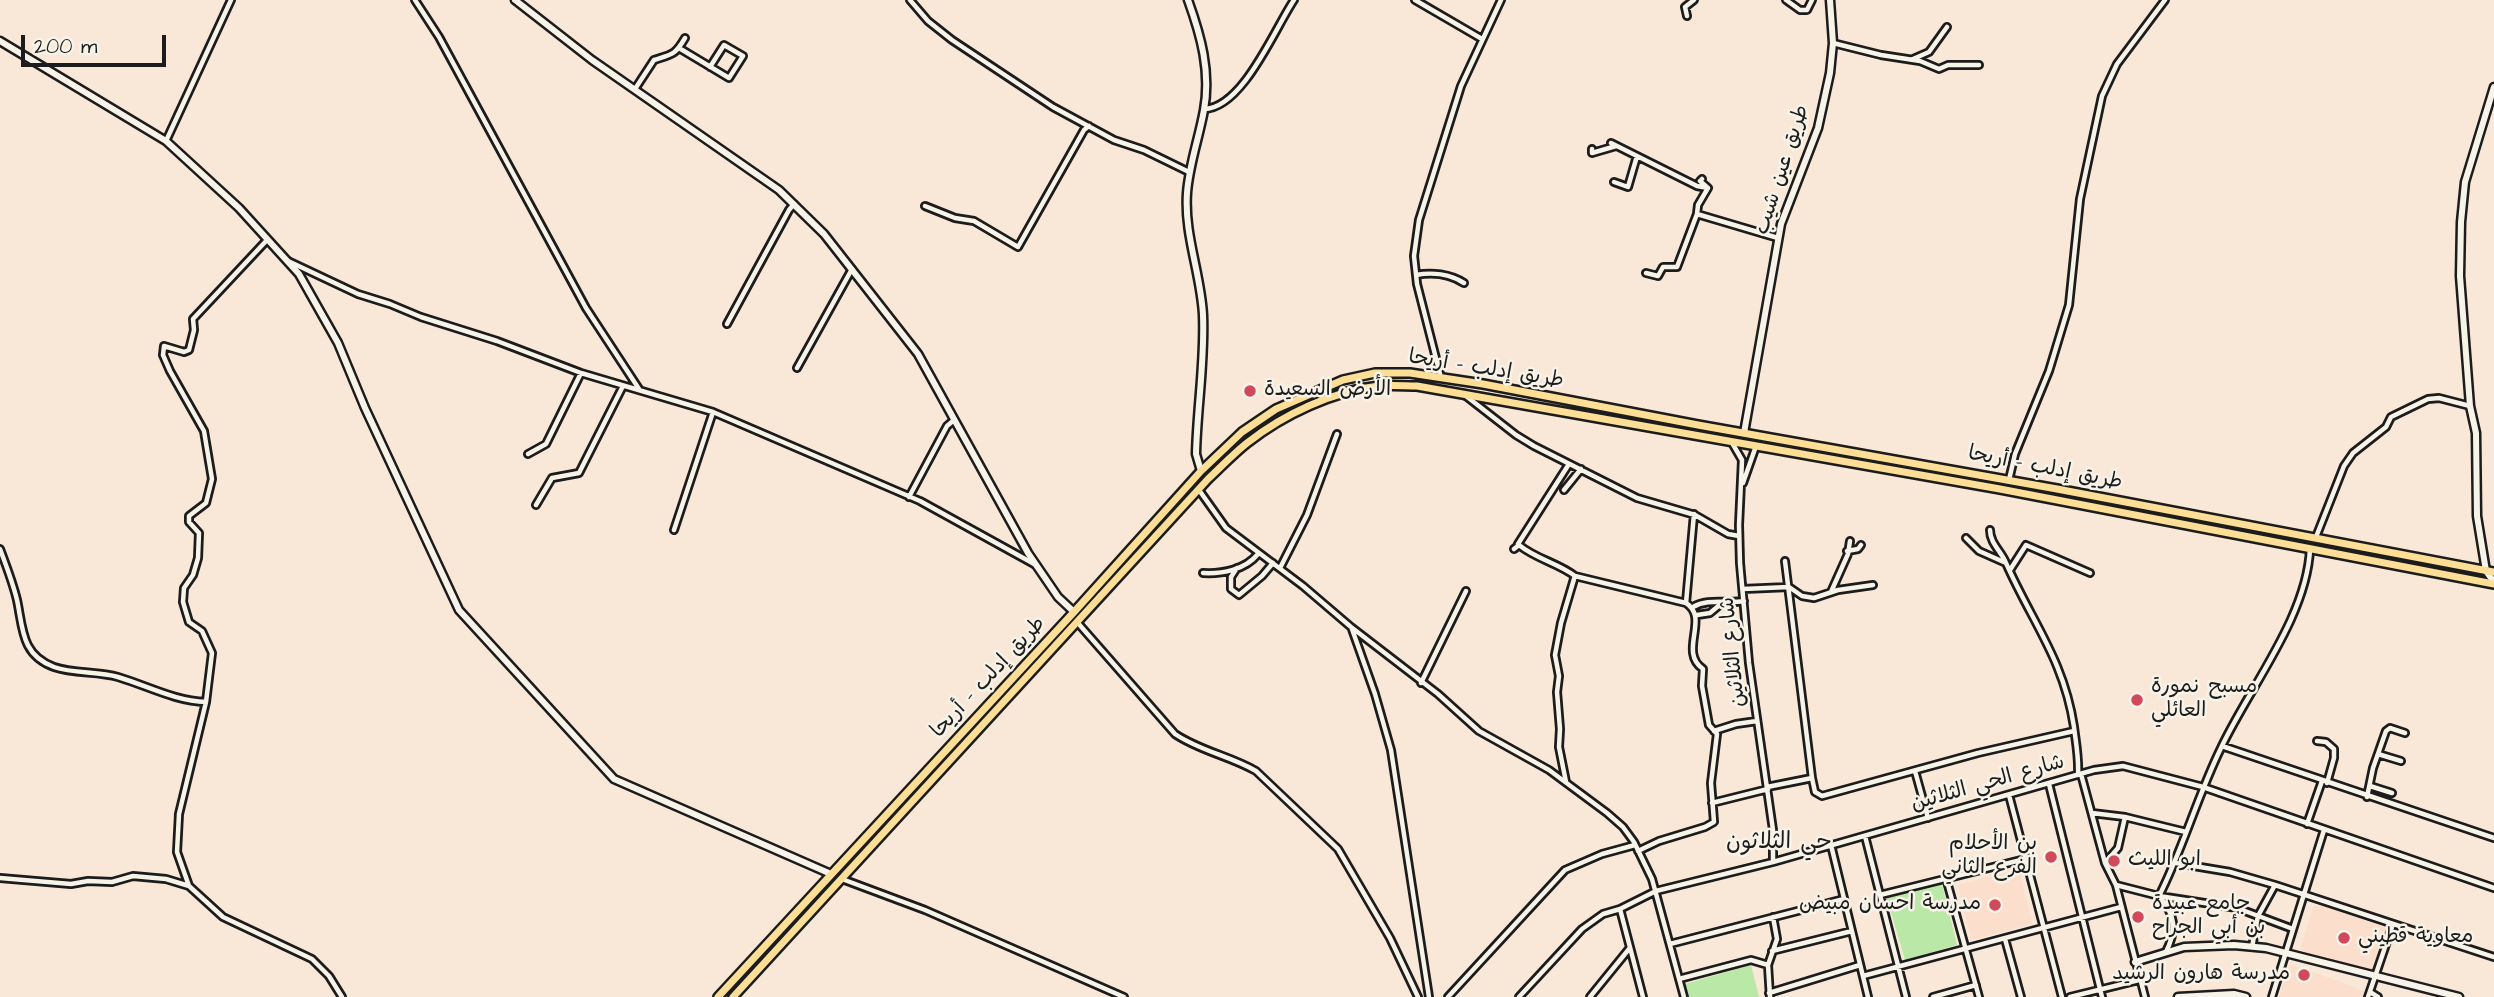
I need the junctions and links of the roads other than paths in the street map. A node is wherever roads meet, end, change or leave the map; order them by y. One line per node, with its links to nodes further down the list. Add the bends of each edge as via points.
1 (231, 0): 28 (street)
2 (415, 0): 52 (street, via 586,308)
3 (515, 0): 25 (street)
4 (910, 0): 27 (street, via 928,21 973,55)
5 (1188, 0): 26 (street, via 1205,62)
6 (1294, 0): 26 (street, via 1255,69 1221,104)
7 (1415, 0): 17 (street)
8 (1501, 0): 17 (street)
9 (1694, 0): 14 (street, via 1685,7)
10 (1786, 0): 11 (street, via 1807,10)
11 (1812, 0)
12 (1830, 0): 19 (street, طريق عين شيب)
13 (2165, 0): 67 (street, via 2118,64 2102,96 2080,199 2069,305)
14 (1687, 16)
15 (1947, 27): 21 (street, via 1929,52)
16 (685, 38): 20 (street)
17 (1482, 39): 45 (street, via 1461,86 1422,207 1414,256)
18 (0, 41): 28 (street)
19 (1833, 43): 21 (street); 40 (street, طريق عين شيب, via 1818,128)
20 (679, 48): 23 (street); 25 (street, via 670,57 654,60)
21 (1912, 60): 22 (street, via 1940,69)
22 (1979, 65)
23 (710, 67): 23 (street, via 729,78 743,56 724,45)
24 (2494, 87): 54 (street, via 2465,182 2460,222)
25 (635, 89): 37 (street)
26 (1204, 109): 33 (street)
27 (1089, 126): 33 (street); 38 (street, via 1018,247 974,221)
28 (166, 141): 41 (street)
29 (1611, 142): 30 (street)
30 (1617, 146): 31 (street, via 1592,153); 32 (street)
31 (1592, 149)
32 (1637, 156): 35 (street, via 1628,187); 36 (street)
33 (1189, 172): 66 (street, via 1189,239 1203,315 1196,454)
34 (1702, 179): 36 (street)
35 (1614, 181)
36 (1708, 188): 39 (street)
37 (794, 204): 43 (street); 47 (street)
38 (925, 206)
39 (1697, 214): 40 (street); 44 (street, via 1676,267 1662,267 1658,276)
40 (1778, 238): 58 (street, طريق عين شيب)
41 (267, 240): 42 (street); 117 (street, via 193,319 189,350 164,346 170,371 204,431 212,480 206,503 189,516 199,533 199,550 183,602 189,622 201,631 212,653)
42 (286, 260): 49 (street, via 358,294); 156 (street, via 299,274 338,343 459,610 483,639 614,779)
43 (852, 268): 48 (street); 56 (street, via 918,354)
44 (1646, 273)
45 (1416, 275): 46 (street, via 1452,277); 50 (street)
46 (1464, 284)
47 (727, 324)
48 (797, 368)
49 (580, 373): 51 (street); 63 (street, via 546,444)
50 (1441, 378): 57 (main road, طريق إدلب - أريحا); 66 (main road, طريق إدلب - أريحا, via 1375,373 1343,380 1276,409 1242,432)
51 (623, 386): 52 (street); 72 (street, via 579,473 552,478)
52 (639, 390): 55 (street)
53 (1464, 394): 60 (main road, طريق إدلب - أريحا); 64 (street, via 1516,435); 68 (main road, طريق إدلب - أريحا, via 1417,386 1379,386 1301,408 1247,443)
54 (2470, 405): 80 (street, via 2428,399 2391,417 2344,466); 98 (street, via 2476,433 2477,516)
55 (713, 412): 71 (street); 75 (street)
56 (954, 420): 71 (street); 94 (street)
57 (1698, 425): 58 (main road, طريق إدلب - أريحا); 60 (main road)
58 (1744, 433): 67 (main road, طريق إدلب - أريحا)
59 (1337, 434): 96 (street, via 1307,515)
60 (1696, 434): 61 (main road, طريق إدلب - أريحا)
61 (1731, 441): 62 (main road, طريق إدلب - أريحا); 70 (street, شارع الثلاثين, via 1742,460)
62 (1756, 446): 70 (street); 77 (main road, طريق إدلب - أريحا)
63 (528, 454)
64 (1569, 464): 65 (street); 82 (street)
65 (1581, 470): 69 (street); 73 (street, via 1637,498)
66 (1201, 471): 84 (main road, طريق إدلب - أريحا)
67 (2009, 480): 74 (main road, طريق إدلب - أريحا)
68 (1199, 490): 89 (main road, طريق إدلب - أريحا); 90 (street, via 1226,528)
69 (1564, 490)
70 (1741, 494): 78 (street, شارع الثلاثين)
71 (909, 497): 94 (street)
72 (536, 505)
73 (1694, 514): 78 (street); 109 (street)
74 (2218, 520): 77 (main road); 80 (main road, طريق إدلب - أريحا)
75 (674, 530)
76 (1990, 530): 93 (street)
77 (2215, 530): 87 (main road, طريق إدلب - أريحا)
78 (1739, 536): 105 (street, شارع الثلاثين)
79 (1966, 538): 93 (street, via 1979,551)
80 (2315, 539): 98 (main road, طريق إدلب - أريحا)
81 (1850, 541): 88 (street)
82 (1518, 544): 86 (street); 101 (street)
83 (1861, 545): 88 (street)
84 (1133, 546): 89 (main road); 112 (main road, طريق إدلب - أريحا)
85 (0, 548): 117 (street, via 17,598 22,637 33,654 53,667 114,676 188,702)
86 (1514, 549)
87 (2310, 549): 102 (main road, طريق إدلب - أريحا); 123 (street, via 2297,604)
88 (1847, 551): 107 (street)
89 (1141, 553): 114 (main road, طريق إدلب - أريحا)
90 (1258, 554): 92 (street); 95 (street)
91 (1786, 561): 104 (street)
92 (1273, 563): 95 (street, via 1239,596 1231,589); 96 (street)
93 (2006, 564): 97 (street)
94 (1037, 565): 112 (street)
95 (1237, 568): 99 (street)
96 (1280, 568): 115 (street)
97 (2010, 571): 100 (street, via 2026,545); 120 (street, via 2060,670)
98 (2490, 572): 102 (street)
99 (1203, 573)
100 (2090, 573)
101 (1575, 576): 109 (street); 129 (street, via 1555,655 1559,747)
102 (2494, 583)
103 (1873, 585): 107 (street)
104 (1789, 587): 105 (street); 107 (street, via 1814,598); 128 (street)
105 (1743, 589): 108 (street, شارع الثلاثين)
106 (1466, 592): 116 (street)
107 (1831, 592)
108 (1744, 601): 110 (street); 118 (street, شارع الثلاثين)
109 (1686, 603): 111 (street)
110 (1722, 604): 111 (street, via 1702,602); 113 (street)
111 (1693, 607): 113 (street)
112 (1074, 612): 150 (main road, طريق إدلب - أريحا)
113 (1697, 615): 119 (street, via 1693,658 1703,669 1709,725)
114 (1077, 622): 152 (main road, طريق إدلب - أريحا); 203 (street, via 1175,734 1256,771 1338,849)
115 (1351, 627): 116 (street); 204 (street, via 1391,750)
116 (1421, 683): 129 (street, via 1479,731)
117 (206, 702): 162 (street, via 179,814 177,852)
118 (1757, 721): 119 (street); 134 (street, شارع الثلاثين)
119 (1714, 730): 138 (street)
120 (2074, 731): 126 (street); 127 (street)
121 (2405, 733): 124 (street, via 2388,729)
122 (2317, 741): 130 (street, via 2334,749)
123 (2222, 746): 130 (street); 133 (street)
124 (2378, 754): 125 (street); 132 (street)
125 (2401, 761)
126 (1915, 771): 128 (street, via 1822,796 1815,792); 141 (street)
127 (2079, 774): 131 (street, شارع الحي الثلاثين); 133 (street, شارع الحي الثلاثين, via 2123,766); 139 (street)
128 (1812, 778): 134 (street)
129 (1566, 782): 147 (street, via 1623,827)
130 (2324, 782): 137 (street); 142 (street)
131 (2049, 784): 136 (street, شارع الحي الثلاثين); 173 (street)
132 (2370, 786): 135 (street); 137 (street)
133 (2203, 787): 142 (street, شارع الحي الثلاثين); 144 (street)
134 (1768, 788): 138 (street); 153 (street, شارع الثلاثين)
135 (2392, 793)
136 (2009, 795): 141 (street, شارع الحي الثلاثين); 151 (street)
137 (2367, 797): 146 (street)
138 (1712, 803): 149 (street, via 1714,822)
139 (2092, 813): 140 (street); 154 (street)
140 (2125, 817): 144 (street); 154 (street, via 2118,848)
141 (1928, 818): 145 (street, شارع الحي الثلاثين)
142 (2307, 824): 143 (street, شارع الحي الثلاثين)
143 (2324, 830): 163 (street, شارع الحي الثلاثين); 165 (street)
144 (2186, 832): 155 (street)
145 (1865, 836): 148 (street, شارع الحي الثلاثين); 166 (street)
146 (2494, 838)
147 (1635, 845): 149 (street); 205 (street, via 1565,870)
148 (1831, 845): 153 (street, شارع الحي الثلاثين); 168 (street)
149 (1638, 851): 164 (street)
150 (851, 853): 152 (main road); 156 (main road, طريق إدلب - أريحا)
151 (2025, 859): 158 (street); 175 (street)
152 (858, 860): 159 (main road, طريق إدلب - أريحا)
153 (1773, 862): 164 (street, شارع الحي الثلاثين)
154 (2105, 863): 160 (street)
155 (2176, 863): 161 (street); 167 (street)
156 (831, 874): 200 (main road, طريق إدلب - أريحا)
157 (0, 877): 162 (street, via 71,884 133,876)
158 (1945, 878): 166 (street); 182 (street)
159 (842, 879): 201 (main road, طريق إدلب - أريحا); 202 (street)
160 (2116, 884): 167 (street); 169 (street)
161 (2275, 885): 165 (street); 171 (street)
162 (189, 886): 199 (street, via 223,917 313,959)
163 (2494, 888)
164 (1656, 891): 170 (street, شارع الحي الثلاثين); 179 (street)
165 (2304, 894): 174 (street); 176 (street)
166 (1880, 895): 190 (street)
167 (2159, 896): 171 (street, via 2237,908); 184 (street, via 2169,908 2174,929)
168 (1844, 899): 172 (street); 177 (street)
169 (2121, 907): 173 (street); 187 (street)
170 (1619, 909): 181 (street); 206 (street, شارع الحي الثلاثين, via 1582,929)
171 (2258, 916): 176 (street); 180 (street)
172 (1773, 917): 179 (street); 183 (street, via 1777,939)
173 (2081, 918): 175 (street); 196 (street)
174 (2393, 924): 186 (street); 192 (street)
175 (2045, 928): 178 (street); 215 (street)
176 (2293, 929): 185 (street)
177 (1852, 931): 183 (street); 189 (street)
178 (2006, 939): 182 (street); 214 (street)
179 (1670, 944): 193 (street)
180 (2252, 947): 184 (street, via 2184,947); 185 (street)
181 (1630, 948): 207 (street); 208 (street)
182 (1966, 948): 190 (street); 195 (street)
183 (1772, 951): 188 (street)
184 (2166, 953): 187 (street)
185 (2286, 954): 192 (street); 221 (street)
186 (2494, 957)
187 (2135, 962): 194 (street)
188 (1768, 965): 193 (street, via 1751,960); 197 (street)
189 (1860, 965): 191 (street); 197 (street)
190 (1898, 966): 191 (street); 211 (street)
191 (1863, 976): 210 (street)
192 (2376, 976): 198 (street); 223 (street)
193 (1679, 979): 209 (street)
194 (2139, 980): 196 (street); 218 (street)
195 (1976, 985): 212 (street); 213 (street)
196 (2099, 988): 216 (street); 217 (street)
197 (1770, 995)
198 (2369, 995): 222 (street)
199 (342, 997)
200 (718, 997)
201 (733, 997)
202 (1124, 997)
203 (1418, 997)
204 (1429, 997)
205 (1448, 997)
206 (1519, 997)
207 (1590, 997)
208 (1643, 997)
209 (1684, 997)
210 (1868, 997)
211 (1906, 997)
212 (1933, 997)
213 (1979, 997)
214 (2021, 997)
215 (2062, 997)
216 (2070, 997)
217 (2102, 997)
218 (2145, 997)
219 (2178, 997): 220 (street)
220 (2246, 997)
221 (2272, 997)
222 (2378, 997)
223 (2459, 997)

